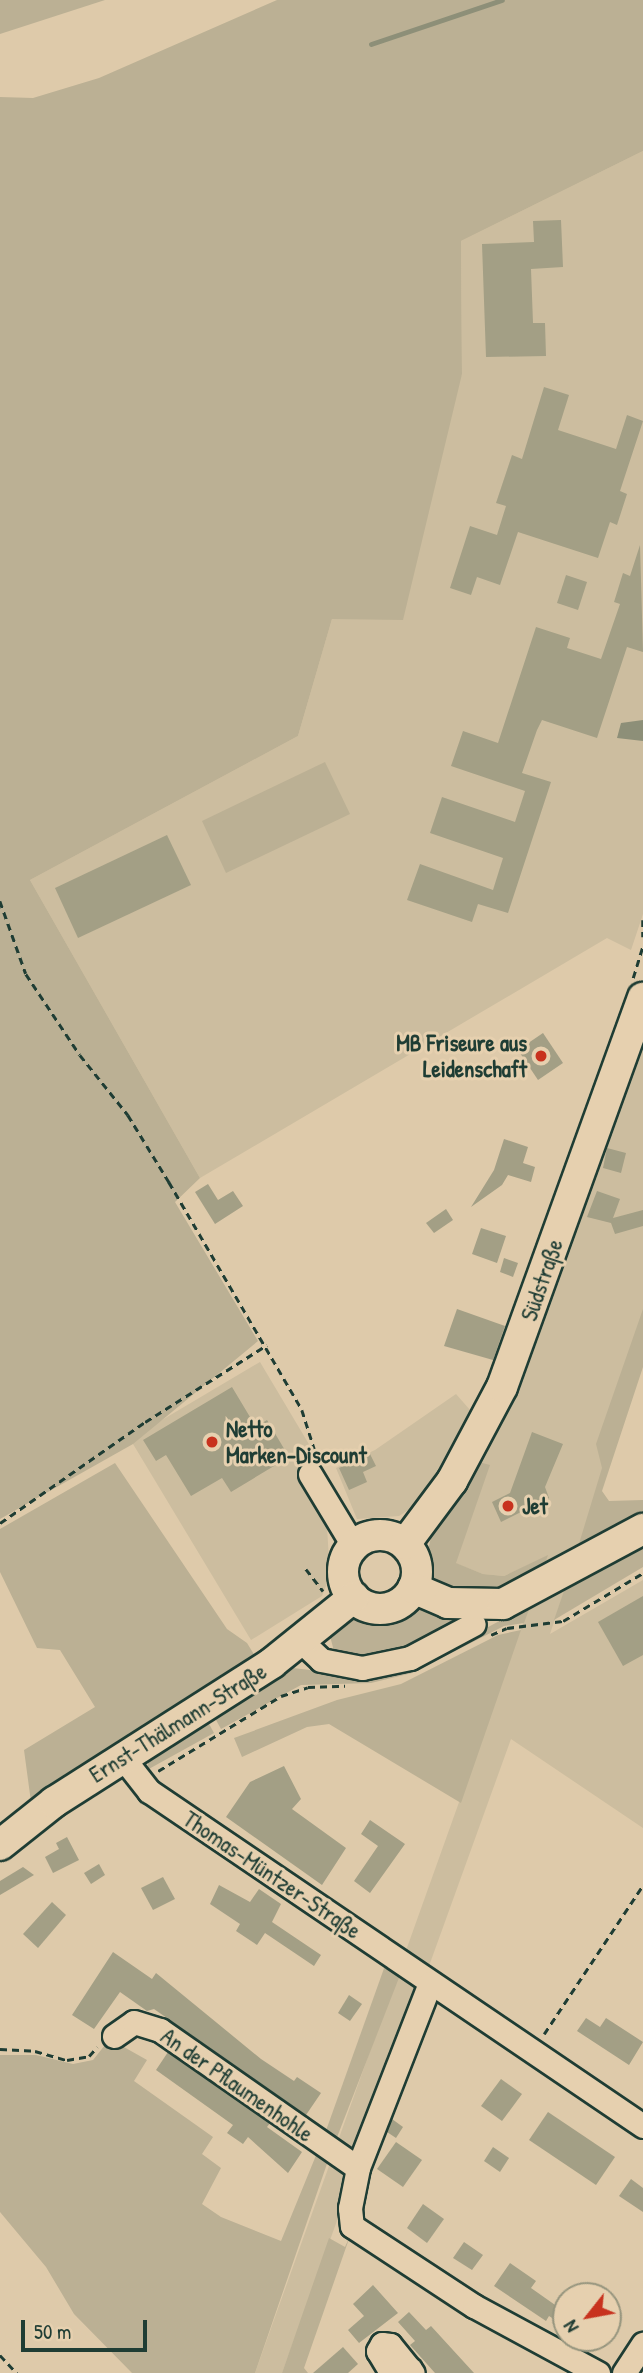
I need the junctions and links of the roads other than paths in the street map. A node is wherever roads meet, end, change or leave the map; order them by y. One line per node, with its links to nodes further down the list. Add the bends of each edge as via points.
1 (643, 998): 4 (main road, Südstraße, via 502,1387 452,1481)
2 (310, 1474): 5 (street)
3 (643, 1529): 6 (main road, via 503,1604 448,1603)
4 (405, 1544): 5 (main road, via 382,1535); 6 (main road, via 416,1563)
5 (354, 1547): 7 (main road)
6 (413, 1588): 7 (main road, via 402,1602 382,1608)
7 (341, 1598): 9 (main road, Ernst-Thälmann-Straße)
8 (474, 1624): 9 (street, via 410,1658 362,1668 321,1660)
9 (302, 1642): 10 (main road, Ernst-Thälmann-Straße)
10 (123, 1758): 11 (main road, Ernst-Thälmann-Straße, via 54,1802); 12 (street, Thomas-Müntzer-Straße, via 149,1791)
11 (0, 1845)
12 (430, 1983): 14 (street, Thomas-Müntzer-Straße); 15 (street)
13 (114, 2036): 15 (street, An der Pflaumenhohle, via 134,2022 160,2030)
14 (643, 2126)
15 (358, 2168): 17 (street, via 350,2218 358,2232 474,2306)
16 (643, 2344): 18 (street)
17 (598, 2373)
18 (624, 2373)

